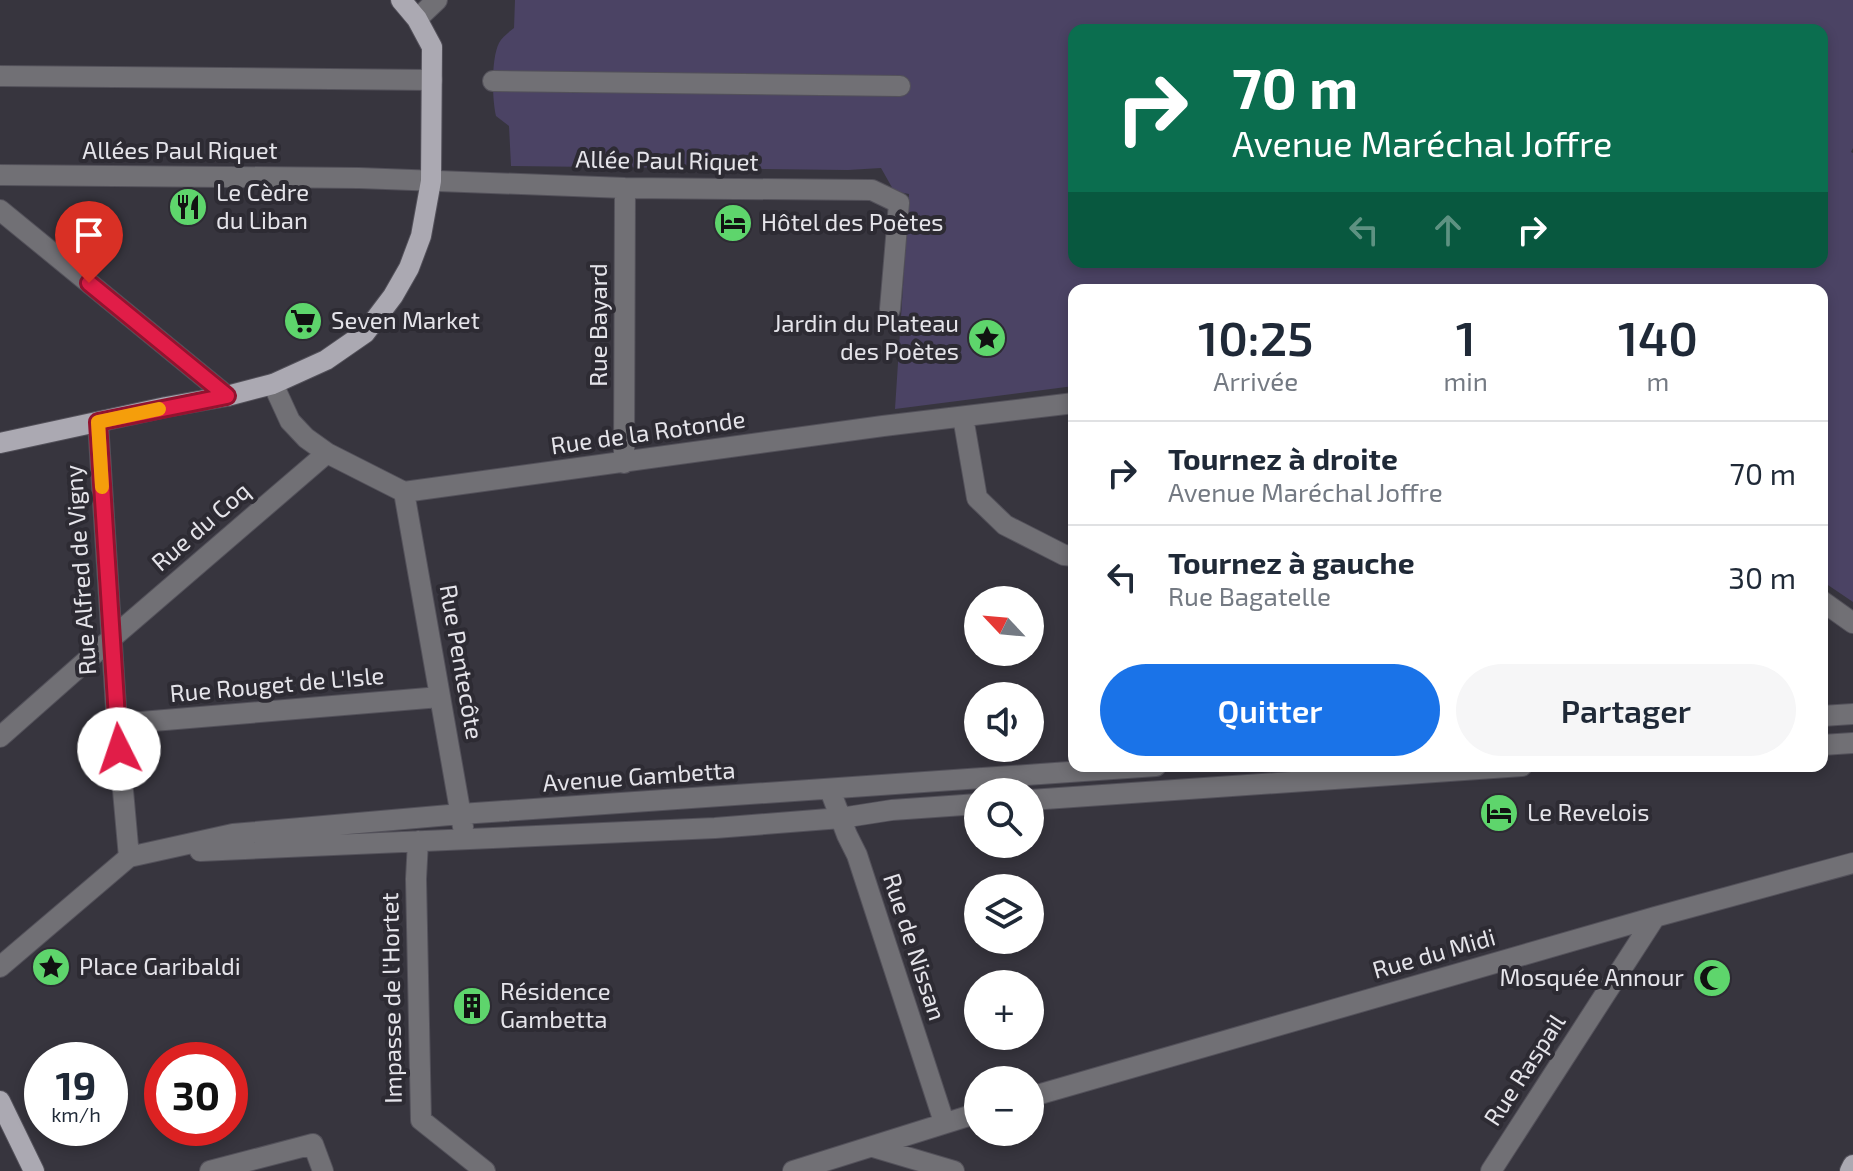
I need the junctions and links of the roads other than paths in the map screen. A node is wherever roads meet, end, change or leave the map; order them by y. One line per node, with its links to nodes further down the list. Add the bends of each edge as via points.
1 (401, 0): 3 (main road)
2 (437, 0): 3 (street)
3 (417, 19): 5 (main road, via 432,47)
4 (0, 76): 5 (street)
5 (432, 80): 9 (main road)
6 (493, 81): 7 (street)
7 (900, 86)
8 (0, 175): 9 (street, Allées Paul Riquet)
9 (431, 181): 10 (street, Allée Paul Riquet); 13 (main road, via 409,268 365,333 326,360)
10 (625, 188): 12 (street, Allée Paul Riquet, via 872,190 899,203); 20 (street, Rue Bayard)
11 (0, 211): 14 (street)
12 (890, 309)
13 (273, 384): 14 (main road); 19 (street, via 290,421)
14 (227, 396): 17 (main road)
15 (1068, 404): 16 (street, Rue de la Rotonde)
16 (963, 417): 20 (street, Rue de la Rotonde); 22 (street, via 977,498 1005,525)
17 (98, 422): 18 (main road); 25 (street, Rue Alfred de Vigny)
18 (0, 443)
19 (327, 453): 21 (street); 25 (street, Rue du Coq)
20 (624, 463): 21 (street, Rue de la Rotonde)
21 (404, 492): 26 (street, Rue Pentecôte)
22 (1068, 555)
23 (1828, 605): 24 (street)
24 (1853, 623)
25 (112, 638): 29 (street, Rue Alfred de Vigny); 30 (street, Rue du Coq)
26 (440, 697): 29 (street, Rue Rouget de L'Isle); 38 (street, Rue Pentecôte)
27 (1853, 714): 28 (street)
28 (1828, 716)
29 (117, 724): 42 (street, Rue Alfred de Vigny)
30 (0, 737)
31 (1853, 743): 32 (street)
32 (1828, 745)
33 (1068, 772): 35 (street, Avenue Gambetta)
34 (1418, 772): 36 (street)
35 (830, 790): 38 (street, Avenue Gambetta); 39 (street, Rue de Nissan)
36 (1044, 799)
37 (964, 805): 39 (street)
38 (461, 814): 41 (street, Rue Pentecôte); 42 (street, Avenue Gambetta, via 233,834)
39 (841, 818): 41 (street); 49 (street, Rue de Nissan)
40 (418, 841): 41 (street); 42 (street); 55 (street, Impasse de l'Hortet, via 421,1120)
41 (465, 841)
42 (129, 857): 45 (street, Avenue Gambetta)
43 (1853, 863): 44 (street, Rue du Midi)
44 (1655, 917): 46 (street, Rue du Midi); 58 (street, Rue Raspail)
45 (0, 967)
46 (1044, 1093)
47 (0, 1101): 52 (main road)
48 (964, 1117): 49 (street)
49 (944, 1122): 50 (street)
50 (873, 1147): 56 (street); 57 (street)
51 (1853, 1165): 59 (main road)
52 (34, 1171)
53 (210, 1171): 54 (street, via 313,1144)
54 (323, 1171)
55 (485, 1171)
56 (793, 1171)
57 (954, 1171)
58 (1491, 1171)
59 (1850, 1171)

